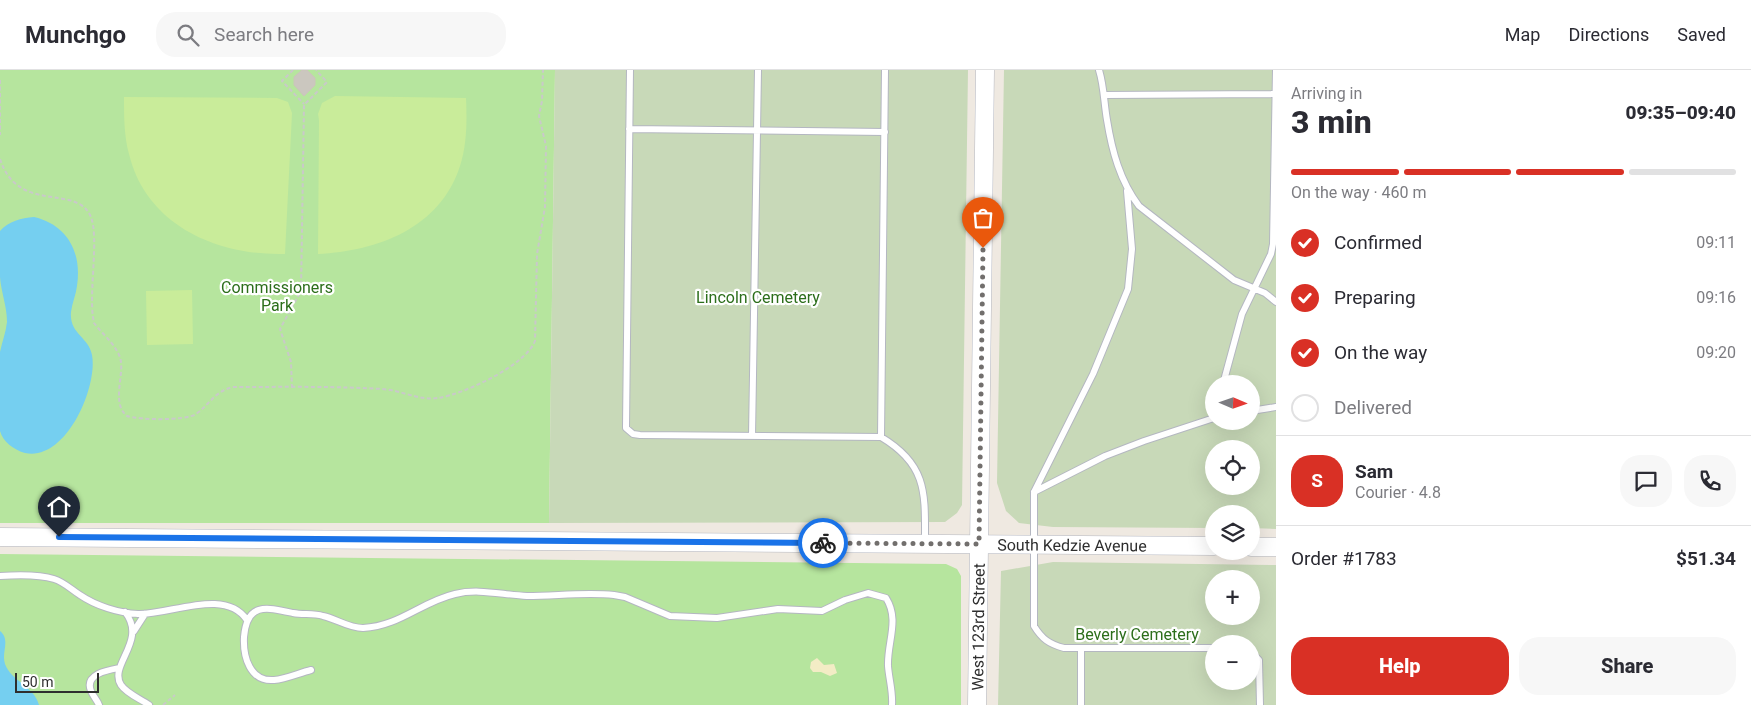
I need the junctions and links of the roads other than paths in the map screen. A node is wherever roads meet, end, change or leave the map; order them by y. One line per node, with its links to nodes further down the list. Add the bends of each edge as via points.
1 (630, 70): 9 (lane)
2 (758, 70): 10 (lane)
3 (885, 70): 11 (lane)
4 (985, 70): 24 (main road, West 123rd Street)
5 (1099, 70): 8 (lane)
6 (1276, 70): 7 (lane)
7 (1275, 94): 8 (lane); 13 (lane, via 1273,244)
8 (1104, 95): 12 (lane, via 1112,146)
9 (629, 130): 10 (lane); 19 (lane, via 626,428 640,435)
10 (757, 131): 11 (lane); 19 (lane)
11 (884, 132): 20 (lane)
12 (1127, 191): 13 (lane, via 1154,220 1234,280); 21 (lane, via 1132,249 1128,289 1093,374)
13 (1253, 289): 14 (lane); 15 (lane, via 1242,314)
14 (1276, 302)
15 (1225, 375)
16 (1276, 407): 17 (lane)
17 (1260, 410)
18 (1205, 421): 21 (lane, via 1104,456)
19 (752, 436): 20 (lane)
20 (881, 437): 23 (lane, via 897,446 922,482)
21 (1034, 492): 25 (lane)
22 (0, 537): 23 (main road, South Kedzie Avenue)
23 (925, 543): 24 (main road, South Kedzie Avenue)
24 (979, 544): 25 (main road, South Kedzie Avenue); 42 (main road, West 123rd Street)
25 (1033, 544): 26 (main road, South Kedzie Avenue); 34 (lane, via 1034,626 1040,637 1050,644)
26 (1205, 546)
27 (1260, 547): 28 (main road)
28 (1276, 547)
29 (0, 576): 30 (lane, via 54,579 92,602)
30 (125, 612): 31 (lane); 33 (lane)
31 (145, 614): 32 (lane, via 193,606 223,606 238,609); 33 (lane, via 135,626)
32 (248, 620): 37 (lane, via 244,656 257,675 276,680); 41 (lane, via 255,612 275,608 296,614 321,615 353,627 384,626 442,599 476,592 524,596 614,595 670,616 717,618 778,609 822,611 845,600 875,594 886,598 892,612 893,638 888,667)
33 (132, 637): 36 (lane)
34 (1081, 648): 35 (lane); 43 (lane)
35 (1205, 648)
36 (119, 668): 39 (lane, via 105,671 92,679 90,690); 40 (lane, via 121,685)
37 (311, 670)
38 (1260, 690): 44 (lane)
39 (99, 705)
40 (149, 705)
41 (892, 705)
42 (977, 705)
43 (1081, 705)
44 (1260, 705)

